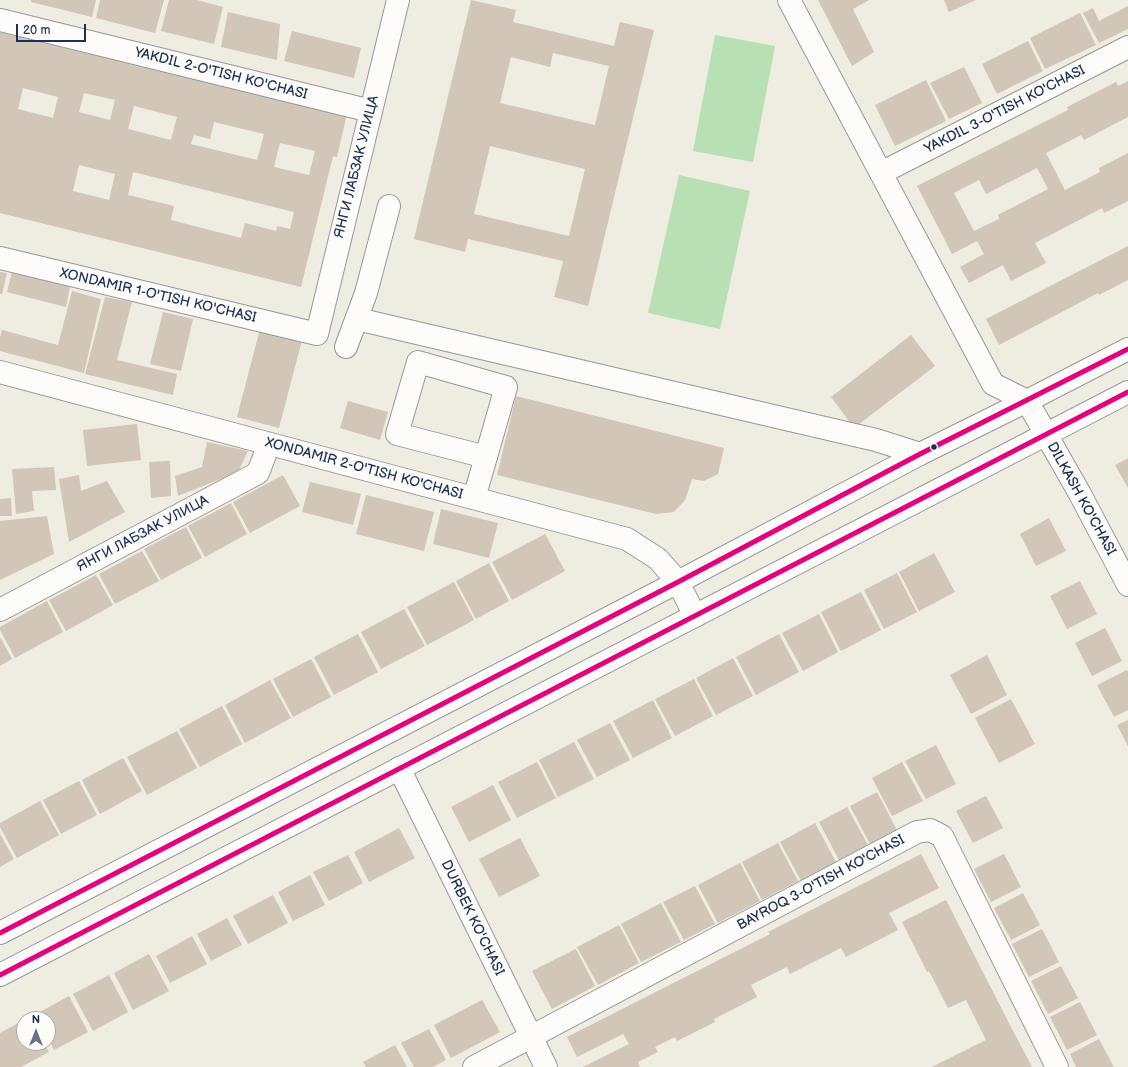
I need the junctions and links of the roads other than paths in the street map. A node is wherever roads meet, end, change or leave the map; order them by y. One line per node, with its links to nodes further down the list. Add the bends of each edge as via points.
1 (398, 0): 5 (street, ЯНГИ ЛАБЗАК УЛИЦА)
2 (789, 0): 6 (street)
3 (0, 20): 5 (street, YAKDIL 2-O'TISH KO'CHASI)
4 (1128, 47): 6 (street, YAKDIL 3-O'TISH KO'CHASI)
5 (371, 111): 10 (street, ЯНГИ ЛАБЗАК УЛИЦА)
6 (881, 173): 15 (street, via 993,384)
7 (389, 206): 9 (street)
8 (0, 258): 10 (street, XONDAMIR 1-O'TISH KO'CHASI)
9 (357, 319): 11 (street); 18 (street, via 876,440)
10 (317, 334)
11 (346, 347)
12 (1128, 349): 15 (street)
13 (0, 372): 17 (street, XONDAMIR 2-O'TISH KO'CHASI)
14 (1128, 392): 16 (street)
15 (1027, 401): 16 (street, DILKASH KO'CHASI); 18 (street)
16 (1046, 434): 22 (street, DILKASH KO'CHASI); 24 (street)
17 (269, 444): 20 (street, XONDAMIR 2-O'TISH KO'CHASI); 23 (street, ЯНГИ ЛАБЗАК УЛИЦА, via 258,473)
18 (920, 454): 21 (street)
19 (486, 457): 19 (street, via 506,387 418,362 397,434); 20 (street)
20 (474, 498): 21 (street, XONDAMIR 2-O'TISH KO'CHASI, via 627,539 658,559)
21 (678, 582): 24 (street, XONDAMIR 2-O'TISH KO'CHASI); 26 (street)
22 (1128, 585)
23 (0, 610)
24 (695, 616): 25 (street)
25 (399, 768): 27 (street); 28 (street, DURBEK KO'CHASI)
26 (0, 933)
27 (0, 975)
28 (530, 1037): 29 (street, BAYROQ 3-O'TISH KO'CHASI); 30 (street, DURBEK KO'CHASI); 31 (street, BAYROQ 3-O'TISH KO'CHASI, via 917,832 930,830 942,836)
29 (474, 1067)
30 (546, 1067)
31 (1057, 1067)

